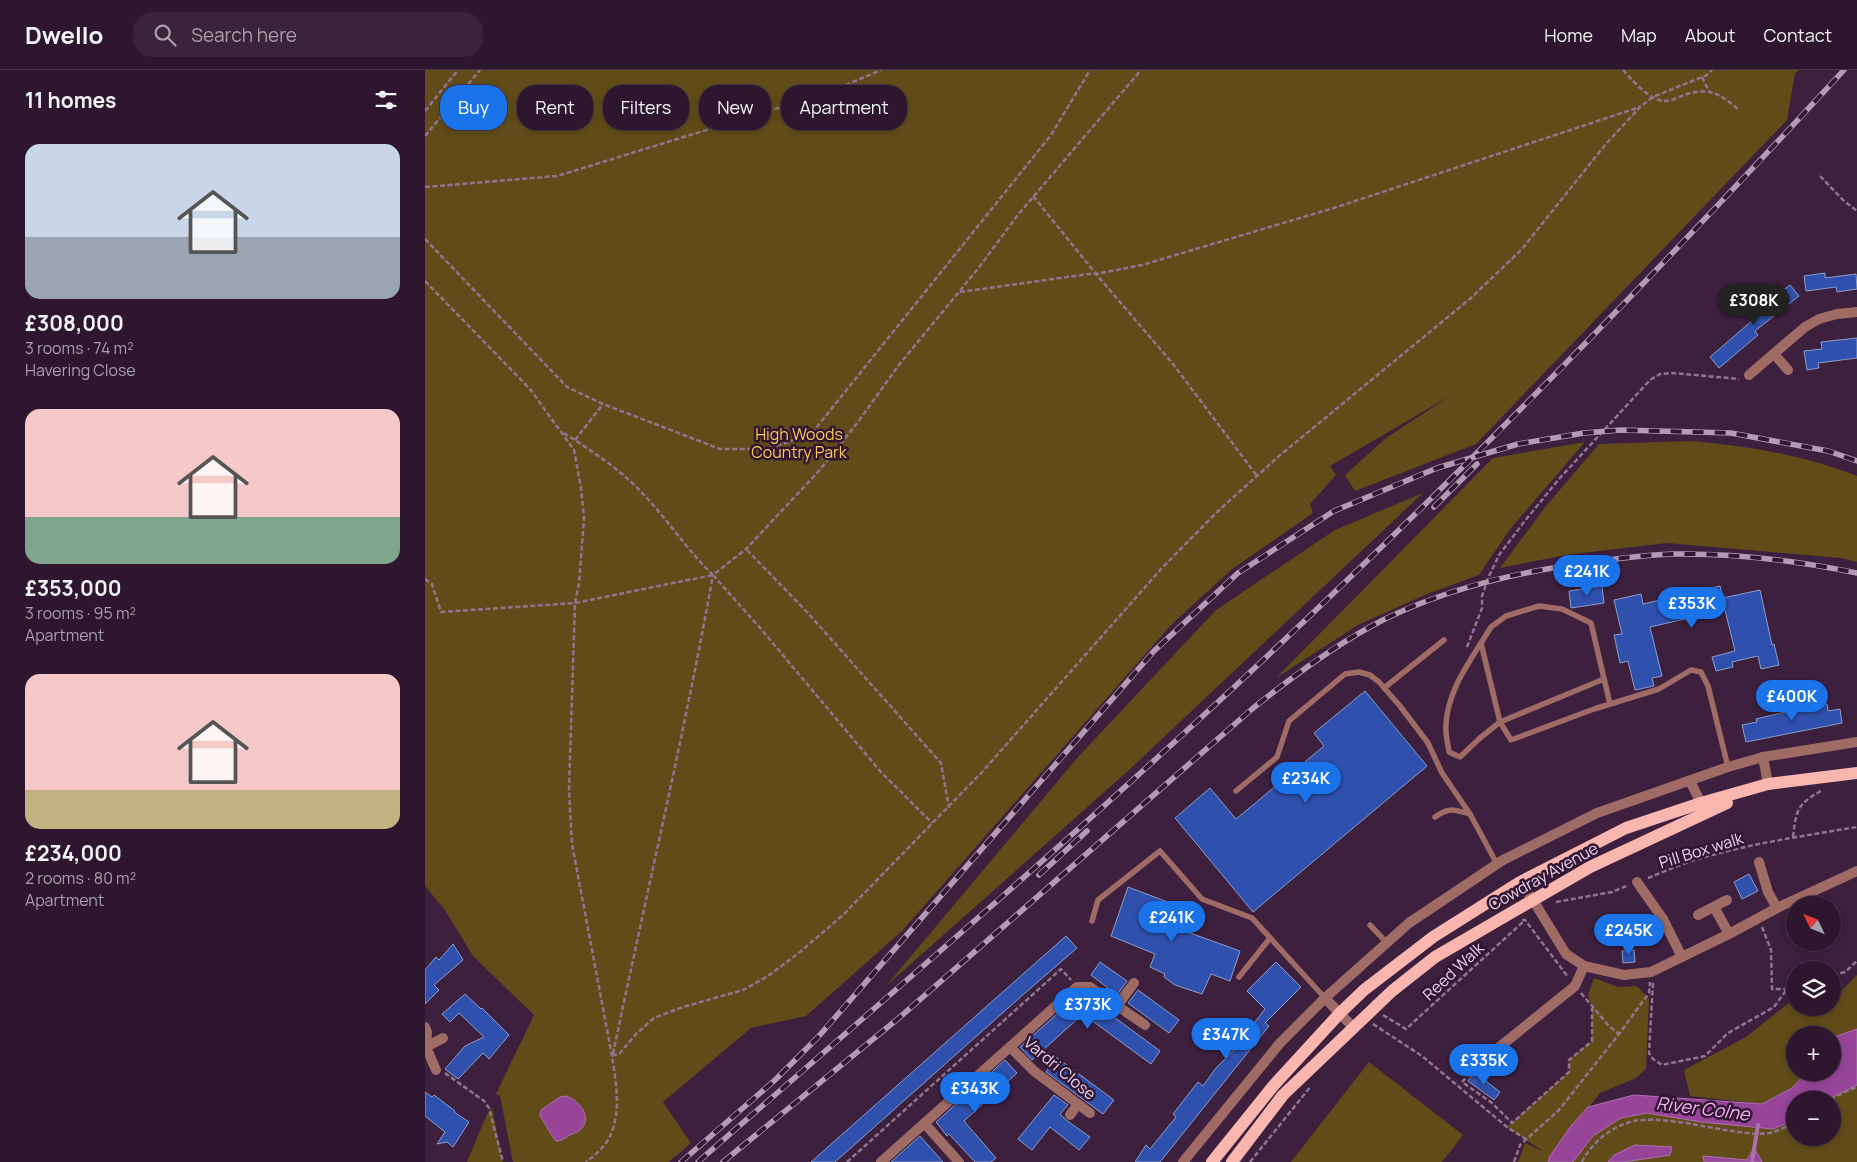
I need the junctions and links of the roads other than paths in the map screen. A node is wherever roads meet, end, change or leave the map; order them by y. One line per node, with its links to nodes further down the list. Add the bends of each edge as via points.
1 (1857, 312): 2 (street, via 1819,319)
2 (1774, 354): 3 (street); 4 (street)
3 (1788, 370)
4 (1749, 375)
5 (1444, 640): 8 (lane)
6 (1481, 644): 7 (lane, via 1491,627 1506,616 1539,606 1562,609 1591,623); 10 (lane); 10 (lane, via 1458,681 1448,706 1449,752 1460,757)
7 (1604, 679): 9 (lane); 10 (lane)
8 (1384, 688): 17 (lane, via 1370,676 1359,672 1345,674 1289,721 1277,756); 19 (lane, via 1428,743 1442,773)
9 (1609, 704): 10 (lane, via 1511,740); 13 (lane, via 1659,689 1691,670 1701,672 1708,686)
10 (1500, 722)
11 (1857, 742): 12 (street, Cowdray Avenue)
12 (1763, 758): 13 (street, Cowdray Avenue); 16 (street)
13 (1728, 767): 15 (street, Cowdray Avenue)
14 (1857, 773): 16 (main road, Cowdray Avenue)
15 (1690, 781): 18 (street); 22 (street, Cowdray Avenue, via 1597,813)
16 (1769, 784): 18 (main road, Cowdray Avenue); 27 (main road, Cowdray Avenue, via 1590,867)
17 (1235, 790)
18 (1701, 803): 24 (main road, Cowdray Avenue, via 1625,828)
19 (1470, 814): 20 (lane, via 1453,809); 22 (lane)
20 (1435, 817)
21 (1759, 862): 29 (street, via 1768,892)
22 (1497, 864): 37 (street, Cowdray Avenue, via 1409,923)
23 (1857, 871): 29 (street)
24 (1520, 882): 27 (street); 44 (main road, Cowdray Avenue, via 1433,937 1364,990)
25 (1637, 882): 31 (street)
26 (1727, 900): 28 (street)
27 (1537, 905): 39 (street, via 1566,954); 47 (main road, Cowdray Avenue, via 1509,915 1435,957)
28 (1714, 907): 30 (street); 35 (street)
29 (1777, 908): 35 (street)
30 (1698, 915)
31 (1663, 919): 33 (street, via 1628,938 1618,932); 38 (street)
32 (1092, 921): 36 (lane, via 1098,900 1160,851 1202,899 1252,918)
33 (1614, 923)
34 (1370, 925): 37 (lane)
35 (1729, 934): 38 (street)
36 (1270, 938): 40 (lane); 42 (lane)
37 (1387, 943): 42 (street, Cowdray Avenue)
38 (1682, 957): 39 (street, via 1651,972 1624,975)
39 (1584, 966): 51 (street, via 1575,986)
40 (1239, 977)
41 (1134, 983): 43 (street)
42 (1325, 998): 44 (street); 59 (street, Cowdray Avenue, via 1280,1043)
43 (1117, 1006): 45 (street); 50 (street, via 1090,987 1077,987)
44 (1340, 1013): 47 (street); 60 (main road, Cowdray Avenue, via 1274,1085)
45 (1145, 1025)
46 (425, 1027): 49 (street)
47 (1353, 1027): 61 (main road, Cowdray Avenue, via 1283,1094)
48 (443, 1038): 49 (street)
49 (426, 1046): 52 (street)
50 (1010, 1046): 53 (street, Vardri Close, via 1034,1071); 56 (street)
51 (1492, 1053)
52 (436, 1070)
53 (1078, 1104): 54 (street, Vardri Close); 55 (street)
54 (1090, 1114)
55 (1070, 1115)
56 (925, 1124): 57 (street); 58 (street)
57 (881, 1162)
58 (959, 1162)
59 (1183, 1162)
60 (1213, 1162)
61 (1232, 1162)

